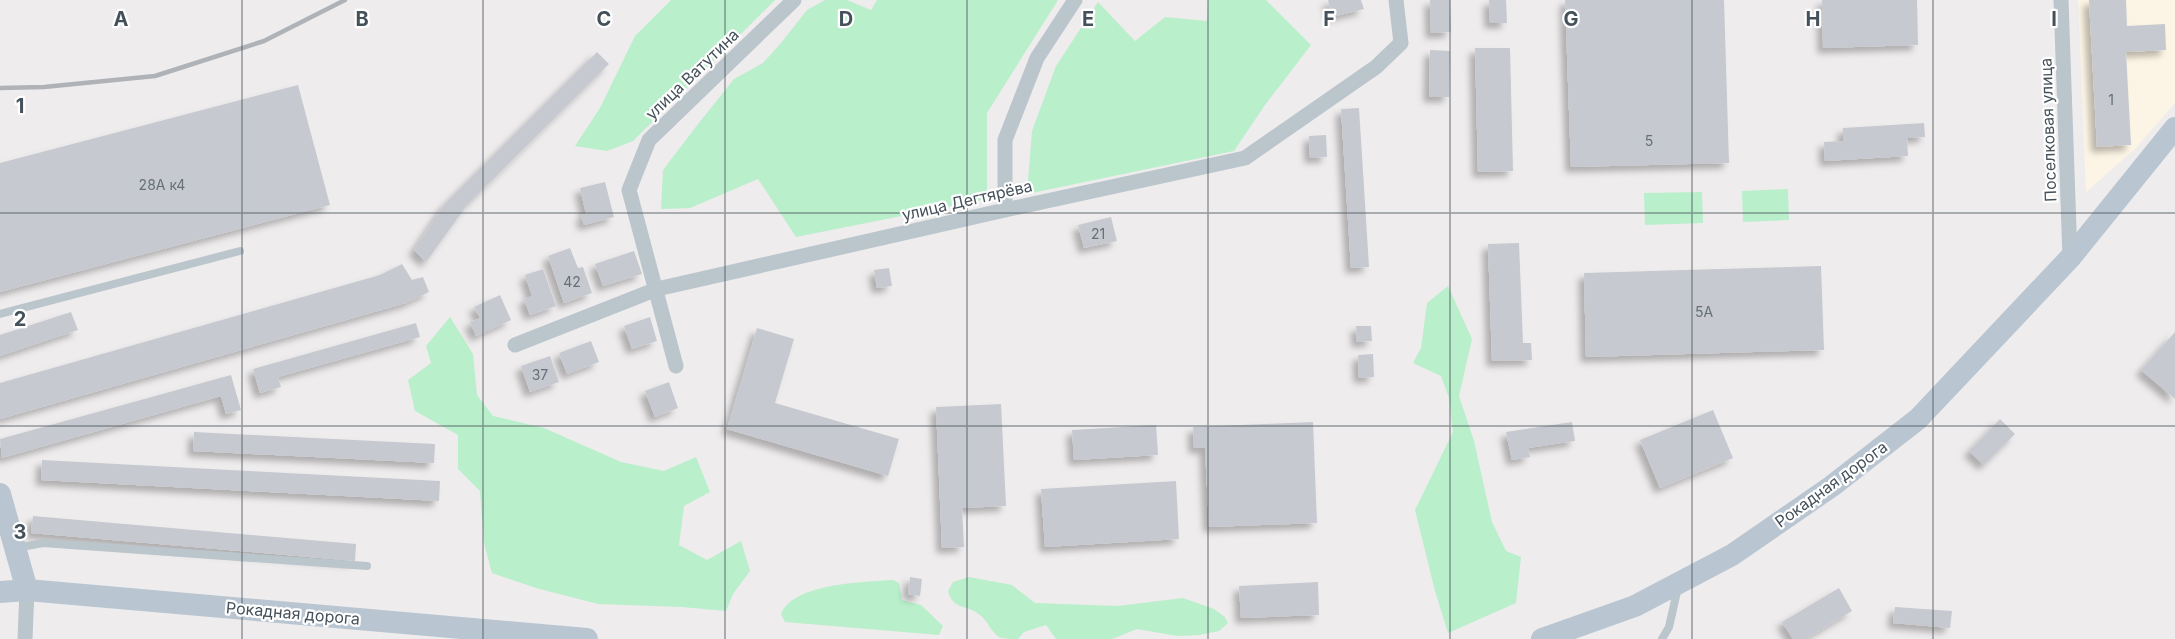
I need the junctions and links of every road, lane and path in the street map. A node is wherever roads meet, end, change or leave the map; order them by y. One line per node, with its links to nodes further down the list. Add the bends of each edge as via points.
1 (794, 0): 9 (street, улица Ватутина, via 649,140 629,190)
2 (1075, 0): 6 (street, via 1036,58 1005,140)
3 (1396, 0): 6 (street, улица Дегтярёва, via 1401,43 1376,67 1245,158)
4 (2061, 0): 8 (street, Поселковая улица)
5 (2175, 128): 8 (main road, Рокадная дорога)
6 (1005, 210): 9 (street, улица Дегтярёва)
7 (240, 251): 10 (lane)
8 (2070, 258): 16 (main road, Рокадная дорога, via 1918,419 1832,486 1732,555)
9 (657, 289): 11 (street, улица Дегтярёва); 12 (street, улица Ватутина)
10 (0, 314)
11 (515, 345)
12 (676, 366)
13 (0, 494): 14 (main road)
14 (15, 548): 15 (lane, via 44,543); 17 (main road)
15 (367, 566)
16 (1678, 583): 22 (main road, Рокадная дорога, via 1635,606); 23 (lane, via 1669,627)
17 (27, 590): 18 (main road, Рокадная дорога); 19 (main road, Рокадная дорога); 20 (street)
18 (0, 592)
19 (558, 638): 21 (main road, Рокадная дорога)
20 (25, 639)
21 (587, 639)
22 (1542, 639)
23 (1662, 639)

